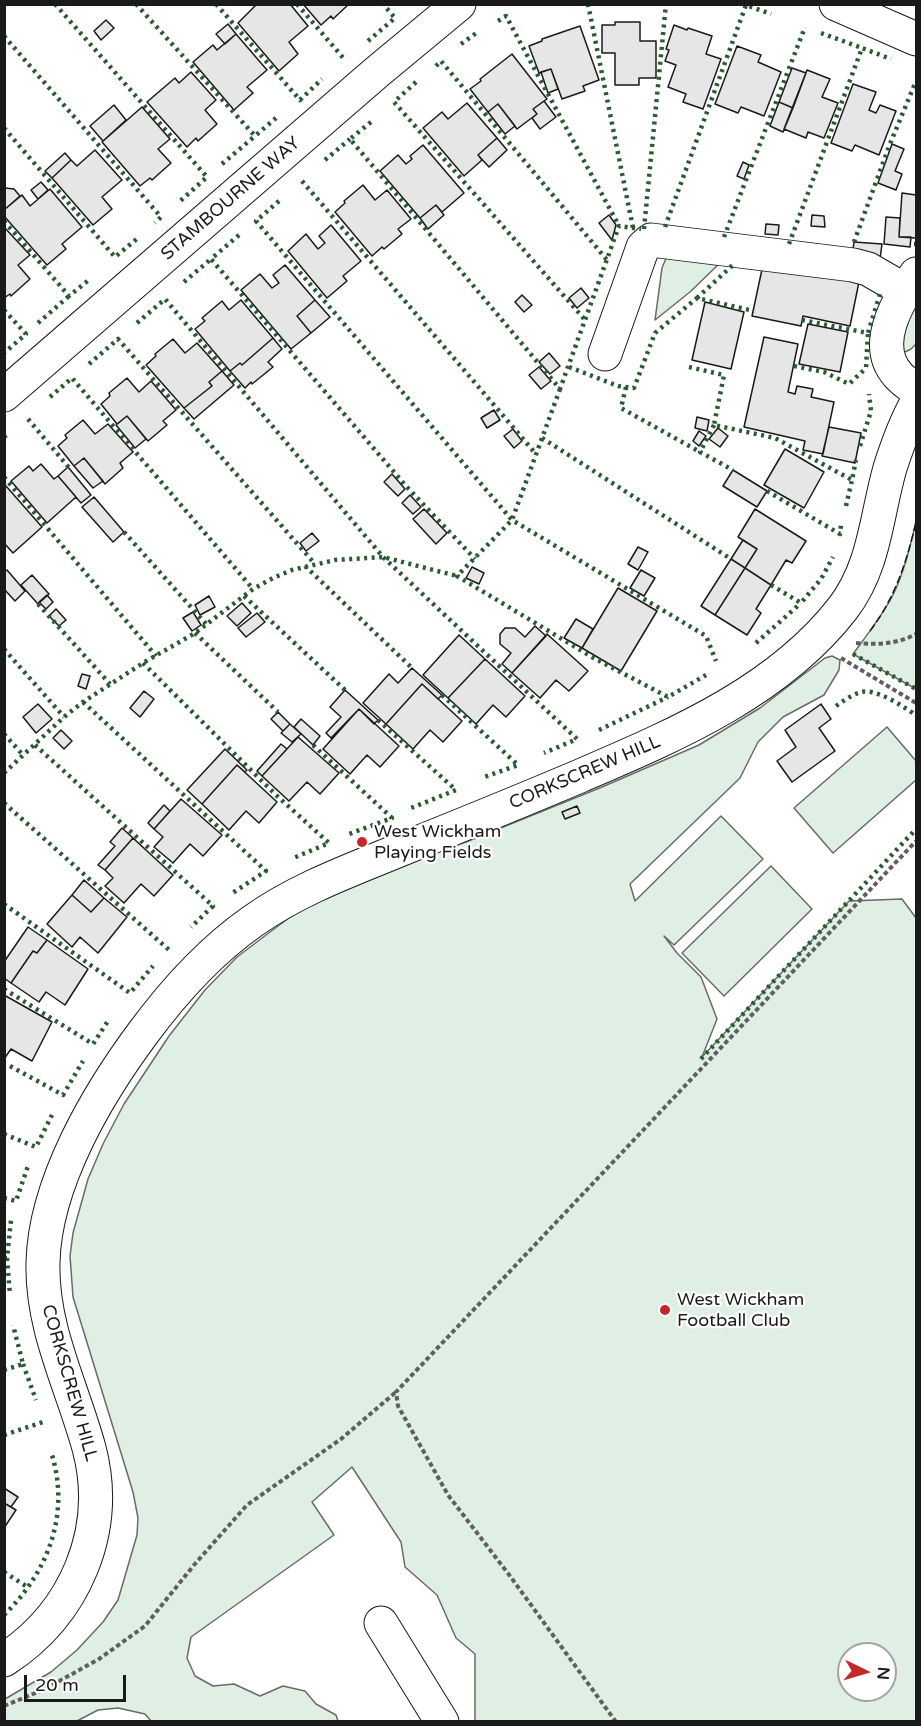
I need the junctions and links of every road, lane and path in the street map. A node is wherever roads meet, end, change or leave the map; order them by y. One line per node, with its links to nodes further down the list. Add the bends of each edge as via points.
1 (459, 4): 7 (street, STAMBOURNE WAY)
2 (836, 4): 3 (street)
3 (916, 39)
4 (911, 283): 5 (street, via 853,266 651,240 643,247); 6 (street, via 896,308 887,352 898,375)
5 (605, 354)
6 (916, 390)
7 (4, 395)
8 (916, 404): 10 (street, CORKSCREW HILL, via 889,471 865,569 844,606)
9 (916, 634): 10 (path, via 886,644)
10 (814, 639): 11 (path); 15 (street, CORKSCREW HILL, via 798,655 722,709 663,740 279,904 208,957 147,1027 112,1078 77,1142 53,1201 44,1242 42,1266 47,1313 93,1468 96,1501 92,1539 81,1572 62,1605 36,1636)
11 (916, 703)
12 (916, 841): 13 (path)
13 (396, 1392): 16 (path, via 341,1439 247,1505 145,1626 99,1659); 18 (path, via 398,1406 448,1495)
14 (381, 1623): 17 (street)
15 (4, 1660)
16 (4, 1706)
17 (442, 1722)
18 (616, 1722)

